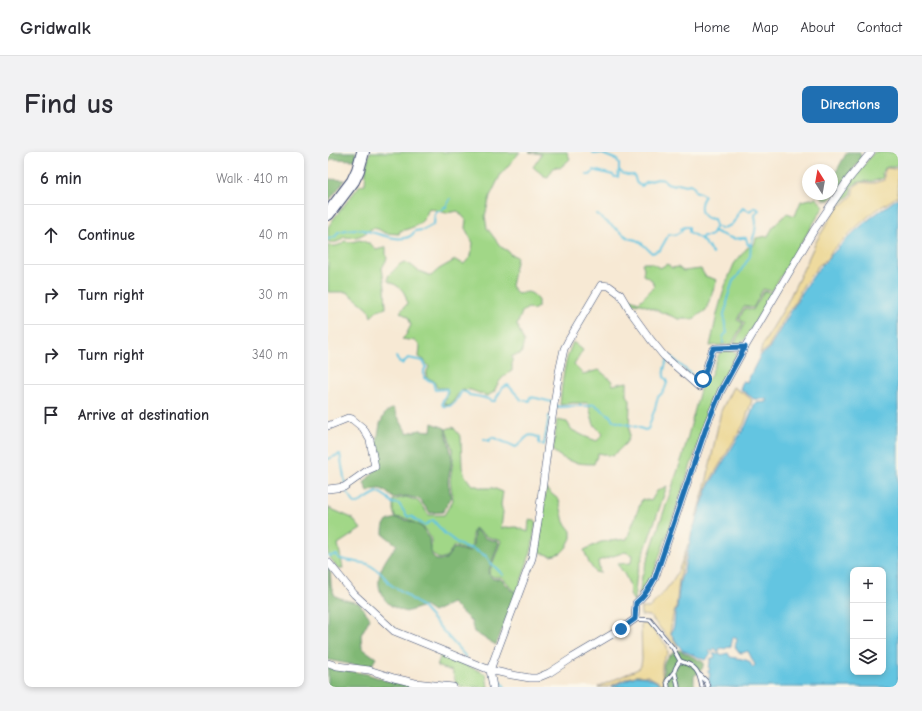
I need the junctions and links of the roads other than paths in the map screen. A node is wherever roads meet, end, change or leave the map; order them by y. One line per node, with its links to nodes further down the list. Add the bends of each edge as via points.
1 (363, 152): 3 (highway, via 353,181)
2 (871, 152): 4 (street, via 848,180 814,230)
3 (328, 214)
4 (745, 347): 8 (street, via 721,391 708,422 655,578 636,603); 11 (street, via 714,348 699,387 664,356 620,294 609,286 601,285 564,349 532,558)
5 (328, 426): 6 (street, via 348,418 363,428 370,440 374,467 344,487)
6 (328, 489)
7 (328, 562): 11 (street, via 354,594 394,631)
8 (635, 619): 9 (lane, via 650,620 673,648); 11 (street, via 549,674 530,678)
9 (680, 661): 12 (lane); 13 (lane, via 687,663)
10 (328, 663): 14 (street, via 369,670 416,684)
11 (490, 670): 15 (street)
12 (674, 672): 16 (lane, via 667,681); 17 (lane)
13 (699, 674): 18 (lane); 19 (lane, via 706,680)
14 (453, 687)
15 (493, 687)
16 (668, 687)
17 (678, 687)
18 (702, 687)
19 (708, 687)

